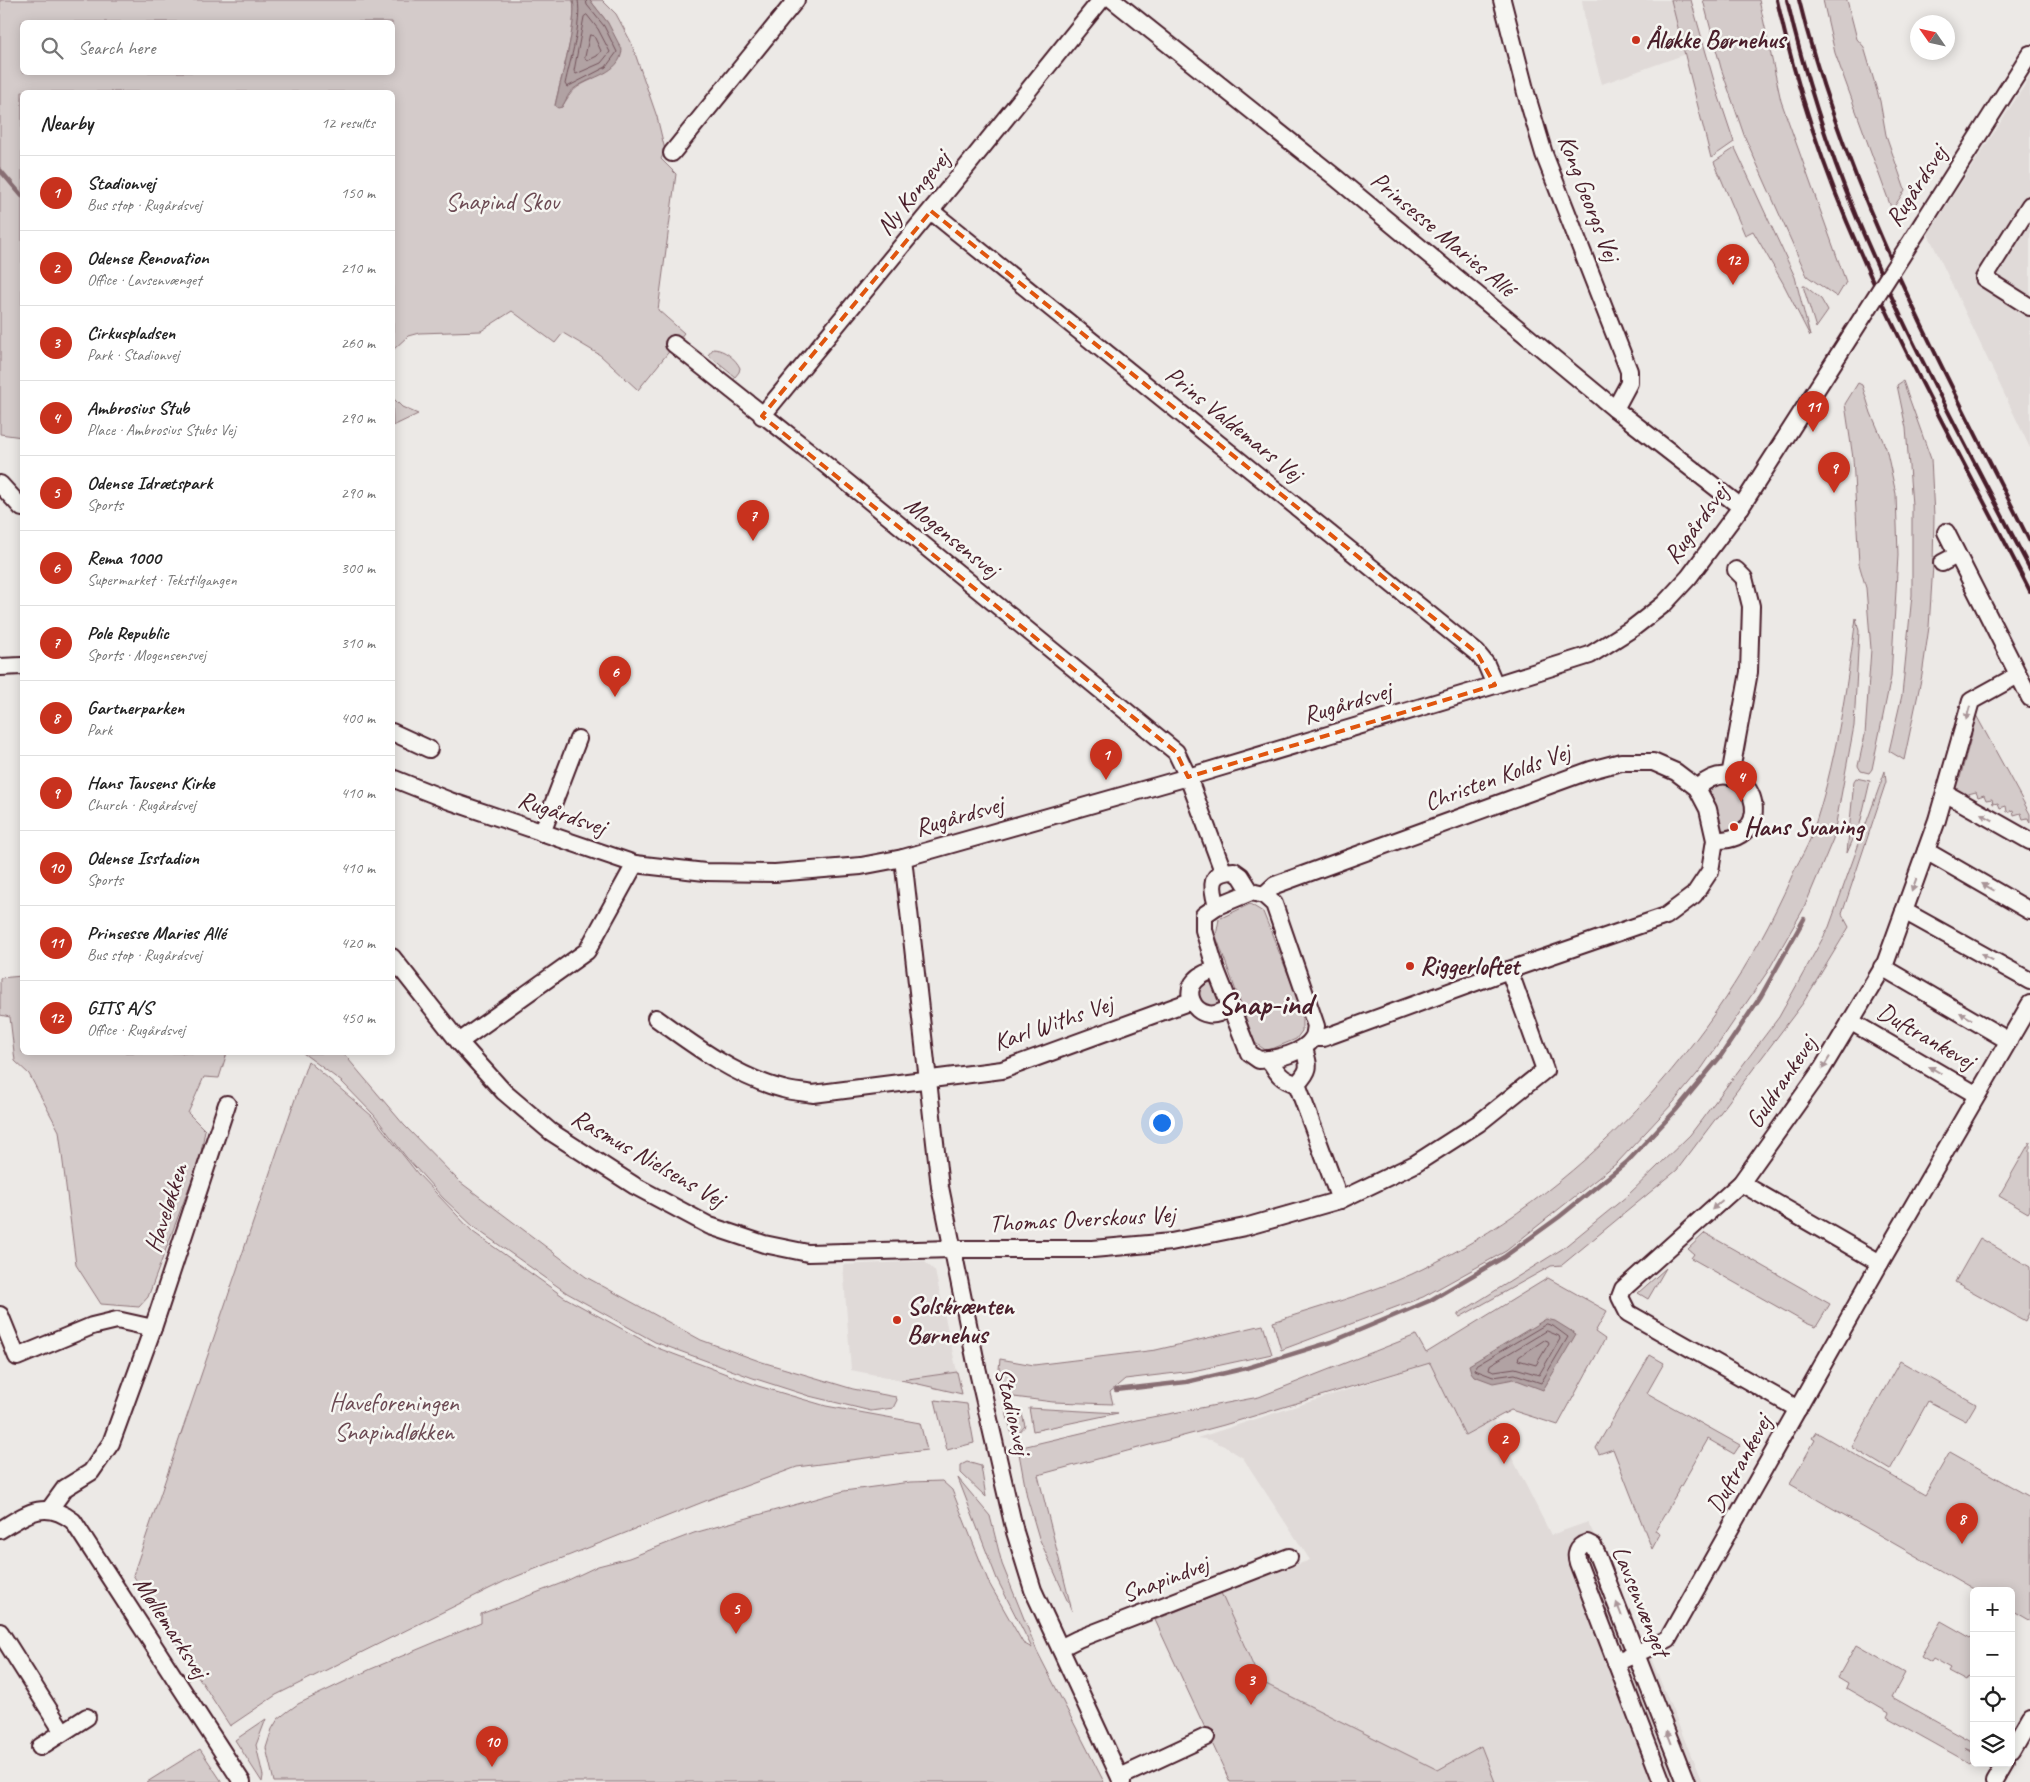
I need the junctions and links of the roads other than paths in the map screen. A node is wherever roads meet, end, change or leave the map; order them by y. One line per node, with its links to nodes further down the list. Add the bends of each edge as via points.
1 (796, 0): 6 (street)
2 (1101, 0): 8 (street, Ny Kongevej)
3 (1113, 0): 11 (street, Prinsesse Maries Allé, via 1335,177)
4 (1502, 0): 11 (street, Kong Georgs Vej, via 1544,154 1629,371 1629,383)
5 (2030, 54): 15 (street, Rugårdsvej, bridge)
6 (672, 153)
7 (2030, 205): 9 (street, via 1984,278)
8 (931, 211): 12 (street, Ny Kongevej); 23 (street, Prins Valdemars Vej, via 1477,654 1486,664)
9 (2030, 307)
10 (674, 344): 12 (street, Mogensensvej)
11 (1615, 410): 15 (street, Prinsesse Maries Allé)
12 (762, 416): 29 (street, Mogensensvej, via 1176,752)
13 (0, 484): 14 (street)
14 (20, 506)
15 (1741, 507): 23 (street, Rugårdsvej, via 1689,577 1664,604 1633,628 1590,654)
16 (1946, 532): 17 (street)
17 (1957, 554): 18 (street); 22 (street)
18 (1942, 563)
19 (1736, 570): 28 (street, via 1744,578 1751,606 1749,672)
20 (20, 666): 21 (street)
21 (0, 667)
22 (2018, 675): 24 (street); 32 (street, Guldrankevej, one-way to 32, via 1971,701)
23 (1495, 685): 29 (street, Rugårdsvej)
24 (2030, 698)
25 (395, 733): 27 (street)
26 (578, 739): 33 (street)
27 (429, 749)
28 (1730, 776): 31 (street, via 1717,775); 34 (street, via 1750,790 1754,815 1740,835)
29 (1188, 777): 37 (street, Rugårdsvej); 39 (street, Mogensensvej)
30 (395, 779): 33 (street, Rugårdsvej)
31 (1697, 788): 34 (street, Christen Kolds Vej, via 1708,809); 40 (street, Christen Kolds Vej, via 1676,772 1652,762 1621,762 1591,770 1275,885)
32 (1945, 793): 35 (street, one-way to 32); 36 (street, Guldrankevej)
33 (542, 833): 38 (street, Rugårdsvej)
34 (1716, 840): 47 (street, via 1710,871 1694,895 1666,916)
35 (2030, 841)
36 (1926, 851): 42 (street, Guldrankevej, one-way to 42); 43 (street, one-way to 36)
37 (903, 858): 38 (street, Rugårdsvej, via 861,866 775,873 706,872); 58 (street, Stadionvej)
38 (635, 864): 55 (street, via 588,951)
39 (1223, 871): 40 (street, via 1234,871); 41 (street, via 1214,878 1212,888)
40 (1258, 894): 41 (street, Christen Kolds Vej); 56 (street, via 1274,904 1295,962 1316,1026)
41 (1216, 906): 46 (street, via 1204,915 1204,930)
42 (1904, 911): 45 (street, Guldrankevej); 48 (street, one-way to 42)
43 (2030, 911)
44 (395, 961): 55 (street, Rasmus Nielsens Vej)
45 (1882, 968): 53 (street, Guldrankevej); 54 (street, Duftrankevej, one-way to 45)
46 (1216, 970): 49 (street, via 1194,981); 51 (street)
47 (1509, 970): 56 (street); 63 (street, Thomas Overskous Vej, via 1545,1070 1479,1123 1415,1164)
48 (2030, 981)
49 (1191, 1001): 51 (street, via 1198,1010 1208,1014); 58 (street, Karl Withs Vej, via 1002,1070)
50 (2030, 1004): 54 (street, Duftrankevej)
51 (1230, 1008): 57 (street, via 1249,1052 1259,1060)
52 (656, 1018): 58 (street, Karl Withs Vej, via 688,1042 743,1074 782,1089 814,1094)
53 (1850, 1021): 60 (street, Duftrankevej, one-way to 53); 62 (street, Guldrankevej, one-way to 62, via 1822,1069)
54 (2009, 1041): 60 (street, Duftrankevej)
55 (460, 1042): 64 (street, Rasmus Nielsens Vej, via 504,1092 551,1132 635,1186 710,1226 764,1244 808,1253)
56 (1308, 1043): 57 (street); 59 (street, via 1307,1074)
57 (1269, 1059): 59 (street, via 1278,1075)
58 (928, 1079): 64 (street, Stadionvej, via 940,1187)
59 (1297, 1084): 63 (street)
60 (1977, 1095): 65 (street, Duftrankevej)
61 (227, 1104): 67 (street, Haveløkken)
62 (1741, 1183): 65 (street); 68 (street, Guldrankevej, one-way to 68, via 1623,1289 1620,1297 1628,1313)
63 (1340, 1200): 64 (street, Thomas Overskous Vej, via 1245,1227 1171,1242 1093,1248)
64 (952, 1249): 73 (street, Stadionvej, via 1015,1532 1033,1590)
65 (1880, 1263): 68 (street, Duftrankevej)
66 (0, 1315): 67 (street, via 18,1357 92,1326 117,1320)
67 (153, 1328): 69 (street, Haveløkken, via 111,1443 91,1472 65,1488)
68 (1798, 1409): 74 (street, Duftrankevej, via 1668,1639)
69 (49, 1510): 70 (street, via 30,1511); 84 (street, Møllemarksvej, via 61,1512 73,1521)
70 (0, 1530)
71 (1289, 1557): 73 (street, Snapindvej)
72 (0, 1632): 78 (street)
73 (1060, 1648): 83 (street, Stadionvej)
74 (1636, 1654): 75 (street, Duftrankevej); 75 (street, Lavsenvænget, one-way to 75, via 1596,1552 1588,1543 1582,1544 1576,1556); 86 (street, Lavsenvænget, one-way to 74)
75 (1616, 1663): 85 (street, Lavsenvænget)
76 (87, 1716): 78 (street)
77 (2030, 1719): 80 (street)
78 (63, 1732): 81 (street)
79 (1206, 1737): 83 (street, Stadionvej)
80 (2015, 1745)
81 (40, 1747)
82 (2003, 1767): 87 (street)
83 (1121, 1780)
84 (242, 1782)
85 (1662, 1782)
86 (1686, 1782)
87 (1994, 1782)

